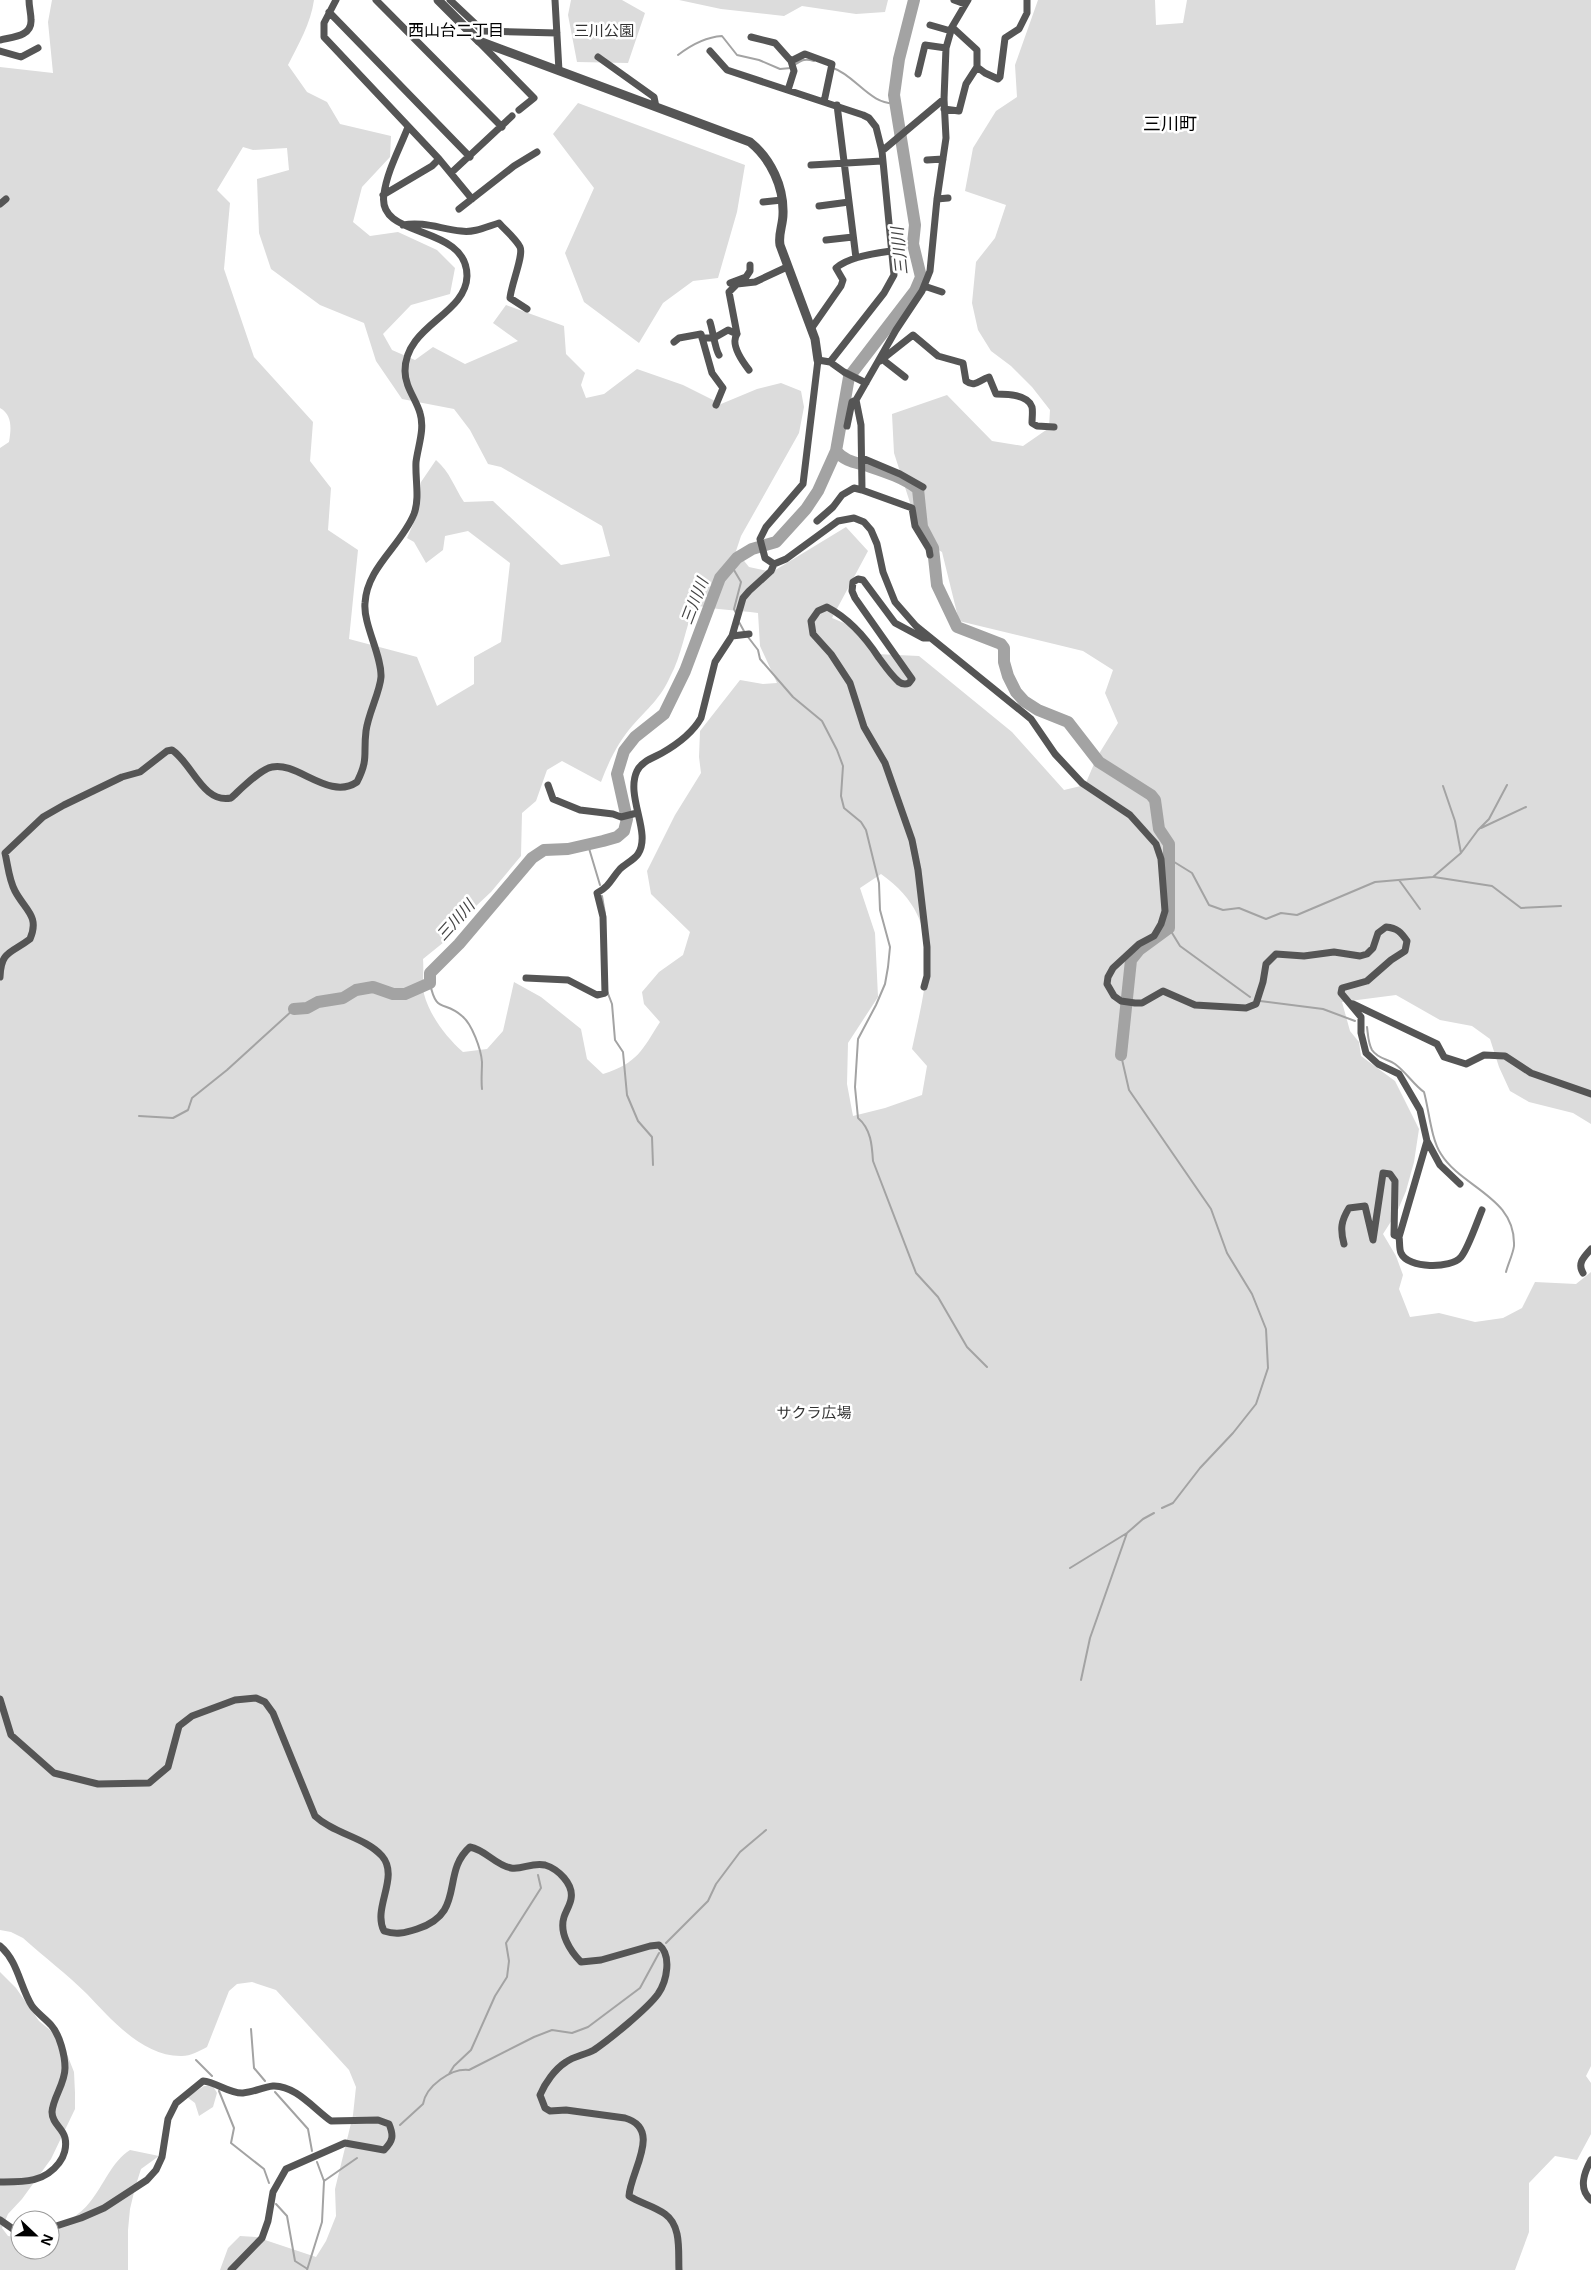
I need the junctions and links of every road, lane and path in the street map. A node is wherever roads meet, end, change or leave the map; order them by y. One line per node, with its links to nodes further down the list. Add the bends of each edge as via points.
1 (29, 0): 15 (street, via 31,21 28,30 19,36)
2 (336, 0): 10 (street)
3 (376, 0): 35 (street)
4 (438, 0): 16 (street)
5 (450, 0): 13 (street, via 483,31)
6 (555, 0): 13 (street)
7 (954, 0): 9 (street)
8 (1026, 0): 23 (street, via 1027,13 1019,30 1005,38 1000,77 994,79)
9 (966, 2): 12 (street)
10 (329, 12): 34 (street, via 324,24 324,37); 38 (street)
11 (930, 25): 12 (street)
12 (951, 29): 18 (street); 23 (street, via 977,50)
13 (557, 34): 24 (street)
14 (751, 37): 22 (street, via 775,43)
15 (0, 40)
16 (479, 41): 24 (street); 32 (street, via 534,98)
17 (38, 48): 19 (street, via 21,57)
18 (946, 48): 25 (street, via 925,45); 27 (street)
19 (0, 51)
20 (710, 51): 26 (street, via 727,70)
21 (598, 57): 30 (street, via 654,97)
22 (793, 65): 26 (street); 28 (street, via 806,54 832,64)
23 (977, 67): 31 (street, via 966,84 959,111)
24 (559, 71): 30 (street)
25 (918, 74)
26 (788, 90): 28 (street)
27 (944, 99): 31 (street); 36 (street)
28 (824, 102): 29 (street)
29 (837, 106): 36 (street, via 870,118 876,127); 43 (street)
30 (656, 107): 50 (street, via 750,142 766,156)
31 (944, 109): 40 (street, via 946,138)
32 (519, 110)
33 (512, 116): 35 (street)
34 (408, 127): 39 (street); 46 (street)
35 (502, 127): 38 (street)
36 (882, 151): 42 (street)
37 (536, 152): 48 (street)
38 (470, 157): 45 (street)
39 (439, 159): 45 (street); 46 (street)
40 (943, 159): 41 (street); 49 (street)
41 (927, 160)
42 (882, 161): 43 (street); 59 (street)
43 (845, 162): 44 (street); 52 (street)
44 (811, 165)
45 (451, 173): 48 (street)
46 (384, 195): 55 (street, via 388,213)
47 (948, 198): 49 (street)
48 (472, 199): 54 (street)
49 (937, 199): 63 (street, via 930,271)
50 (782, 200): 51 (street); 62 (street, via 783,217 778,235)
51 (763, 202)
52 (849, 202): 53 (street); 56 (street)
53 (818, 206)
54 (459, 209)
55 (402, 225): 66 (street, via 414,222 476,231 499,223 520,248 521,258 510,298); 95 (street, via 459,250 467,278 461,296 431,323 413,345 405,370 422,426 416,463 416,505 408,524 375,572 365,602 381,676 366,731 365,766 357,782 344,788 328,785 272,766 231,798 222,800 214,797 180,755 172,750 140,772 122,777 64,805 43,817 6,853 15,891 34,925 30,939 6,953)
56 (853, 237): 57 (street); 60 (street)
57 (826, 240)
58 (904, 248): 59 (street)
59 (891, 252): 60 (street, via 870,253); 76 (street, via 894,275 891,282)
60 (856, 258): 68 (street, via 844,261 836,268 843,283)
61 (750, 265): 64 (street, via 746,277 728,284)
62 (787, 267): 64 (street, via 755,282 737,284); 68 (street)
63 (924, 286): 65 (street); 75 (street)
64 (729, 292): 69 (street)
65 (942, 292)
66 (527, 309)
67 (710, 322): 70 (street)
68 (811, 329): 74 (street)
69 (737, 334): 70 (street, via 728,330); 77 (street, via 734,338 736,347)
70 (715, 337): 71 (street); 73 (street)
71 (702, 338): 72 (street, via 701,334); 81 (street, via 712,373 722,388)
72 (674, 342)
73 (719, 355)
74 (818, 360): 76 (street); 89 (street, via 803,484 766,527 760,539 765,558)
75 (880, 361): 78 (street); 79 (street); 83 (street, via 913,335 938,356 963,363 966,381 970,385 989,377 996,394 1015,395 1032,405 1032,423)
76 (830, 362): 79 (street)
77 (749, 370)
78 (905, 377)
79 (866, 383): 80 (street)
80 (856, 400): 82 (street, via 852,402); 84 (street, via 861,424)
81 (716, 405)
82 (847, 426)
83 (1054, 427)
84 (862, 459): 85 (street); 86 (street)
85 (923, 487)
86 (862, 490): 87 (street, via 854,488 842,495); 88 (street, via 912,508 915,526)
87 (817, 521)
88 (930, 555)
89 (774, 564): 91 (street, via 743,598); 92 (street, via 786,559 838,521 854,518 864,522 877,544 883,572 895,602)
90 (749, 634): 91 (street)
91 (732, 636): 94 (street, via 715,662 697,726 637,771)
92 (930, 638): 97 (street, via 923,638 895,623 868,585 858,579 853,582 855,598 912,679 905,685 841,615 826,607 818,611 811,621 813,634 850,683 864,727 885,762 912,840 927,947); 98 (street, via 1030,719 1082,784 1124,810 1156,844 1161,858 1165,911 1154,936 1139,944 1114,968 1108,977 1110,992 1121,1001 1135,1003 1142,1003 1163,991 1195,1004 1246,1008 1256,1004 1266,964 1276,954 1304,956 1334,952 1360,956 1373,948 1378,933 1386,927 1396,928 1407,941 1405,951 1390,960 1368,982 1342,988 1341,993)
93 (548, 785): 94 (street, via 553,799 580,810 621,818)
94 (635, 813): 96 (street, via 641,836 638,854 621,868 607,887 597,893 603,923 605,993 597,995 568,980)
95 (0, 977)
96 (526, 978)
97 (924, 987)
98 (1351, 1003): 99 (street, via 1437,1044 1444,1058 1466,1064 1484,1055 1504,1056 1531,1072); 100 (street, via 1361,1017 1366,1053 1378,1064 1399,1074 1420,1110)
99 (1591, 1094)
100 (1427, 1141): 101 (street, via 1440,1165); 103 (street)
101 (1460, 1184)
102 (1482, 1210): 103 (street, via 1461,1258 1453,1263 1422,1266 1410,1262 1401,1254)
103 (1399, 1237): 104 (street, via 1394,1235 1395,1180 1390,1174 1383,1173 1373,1240 1365,1206 1349,1208 1342,1221)
104 (1344, 1244)
105 (1591, 1249): 106 (street, via 1581,1261)
106 (1583, 1273)
107 (0, 1699): 114 (street, via 11,1735 54,1773 98,1784 149,1783 168,1767 179,1726 192,1716 235,1700 256,1698 265,1702 274,1713 315,1816 322,1823 368,1846 387,1863 388,1877 380,1913 384,1931 406,1933 425,1927 440,1917 449,1902 462,1853 470,1847 480,1848 511,1868 535,1863 560,1874 570,1887 572,1898 563,1931 574,1955 581,1962 601,1960 650,1946 659,1945 664,1949 666,1972 657,1995 592,2051 565,2062 540,2095 545,2108 550,2111 625,2118 641,2128 643,2146 629,2196 665,2214 674,2224)
108 (0, 1946): 110 (street, via 11,1959 32,2006 53,2027 62,2047 64,2081 52,2109 52,2120 65,2136 66,2144 63,2159 44,2178)
109 (1591, 2160): 111 (street, via 1584,2175 1583,2190)
110 (0, 2182)
111 (1591, 2200)
112 (60, 2225): 113 (street, via 104,2208 147,2180 162,2157 168,2119 176,2103 203,2081 242,2093 283,2087 299,2094 331,2121 378,2120 389,2124 393,2134 391,2143 384,2150 346,2143 286,2169 273,2192 262,2238)
113 (231, 2270)
114 (679, 2270)

